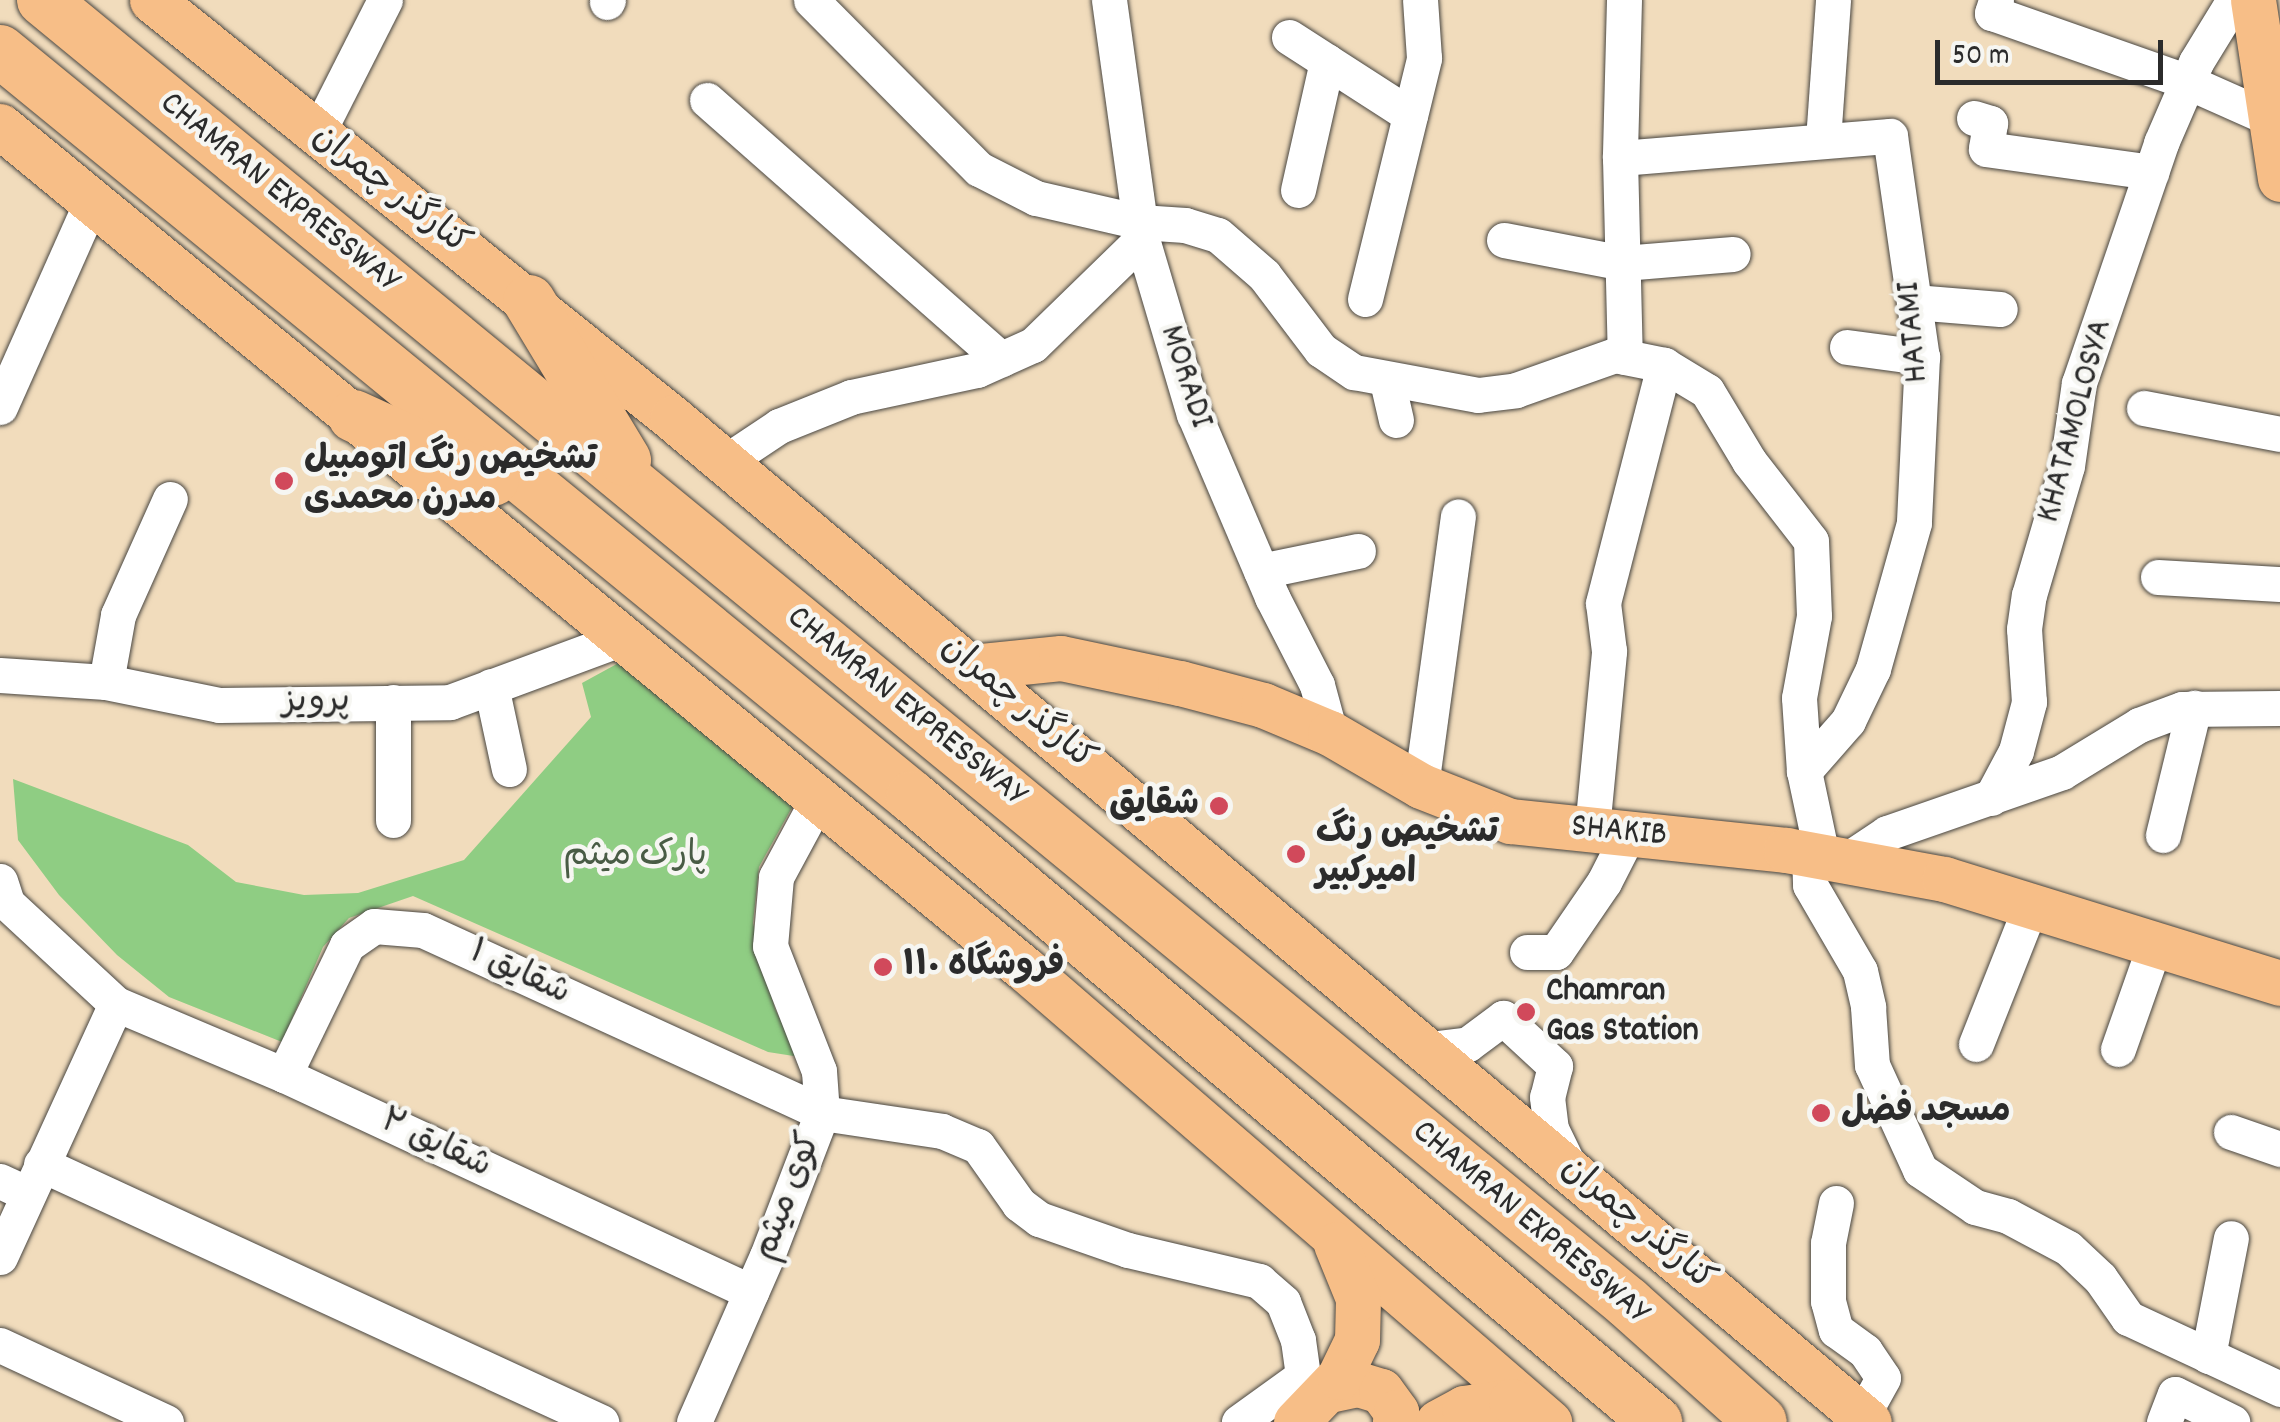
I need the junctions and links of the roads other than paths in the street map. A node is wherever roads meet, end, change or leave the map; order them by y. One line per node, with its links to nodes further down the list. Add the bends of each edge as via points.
1 (43, 0): 48 (highway, CHAMRAN EXPRESSWAY)
2 (384, 0): 21 (street)
3 (811, 0): 28 (street, via 979,169 1036,198)
4 (1109, 0): 28 (street, MORADI)
5 (1420, 0): 17 (street, via 1424,58)
6 (1624, 0): 23 (street)
7 (1832, 0): 22 (street)
8 (1996, 0): 15 (street, via 1992,14)
9 (2234, 0): 15 (street, KHATAMOLOSYA)
10 (2253, 0): 19 (main road)
11 (169, 6): 21 (main road, کنارگذر چمران)
12 (1289, 37): 14 (street)
13 (0, 52): 50 (highway, CHAMRAN EXPRESSWAY)
14 (1327, 61): 17 (street); 26 (street)
15 (2188, 82): 19 (street); 24 (street, KHATAMOLOSYA)
16 (707, 100): 39 (street)
17 (1410, 115): 32 (street)
18 (1974, 118): 24 (street, via 1990,123 1986,149)
19 (2270, 119): 25 (main road)
20 (0, 126): 27 (main road)
21 (317, 134): 33 (main road, کنارگذر چمران)
22 (1823, 140): 23 (street, HATAMI); 34 (street, HATAMI, via 1890,136)
23 (1620, 158): 31 (street)
24 (2151, 172): 68 (street, KHATAMOLOSYA, via 2079,384 2067,466 2029,595 2029,702 2016,751)
25 (2280, 180)
26 (1298, 190)
27 (92, 200): 42 (street); 44 (main road)
28 (1141, 231): 39 (street, via 1033,345); 41 (street, via 1185,225 1218,235 1264,274 1322,350 1354,372); 53 (street, MORADI, via 1194,414)
29 (1504, 240): 31 (street)
30 (1732, 254): 31 (street)
31 (1623, 263): 37 (street)
32 (1365, 298)
33 (529, 301): 47 (main road, کنارگذر چمران); 48 (highway)
34 (1914, 302): 35 (street); 38 (street, HATAMI)
35 (2000, 308)
36 (1847, 347): 38 (street)
37 (1620, 356): 40 (street); 41 (street, via 1516,390 1478,395)
38 (1922, 357): 66 (street, HATAMI, via 1914,523 1873,669 1848,721)
39 (1001, 360): 47 (street, via 851,397 779,426)
40 (1664, 366): 66 (street, via 1707,391 1749,461 1810,541 1814,616 1799,698); 71 (street, via 1603,602)
41 (1386, 381): 45 (street)
42 (0, 407)
43 (2144, 408): 46 (street)
44 (354, 416): 50 (highway); 56 (main road)
45 (1396, 420)
46 (2280, 434)
47 (724, 462): 57 (main road, کنارگذر چمران)
48 (644, 492): 108 (highway, CHAMRAN EXPRESSWAY, via 1628,1304)
49 (170, 499): 59 (street, via 118,615)
50 (562, 511): 107 (highway, CHAMRAN EXPRESSWAY)
51 (1458, 517): 67 (street)
52 (1358, 551): 53 (street)
53 (1261, 570): 64 (street, MORADI, via 1317,685)
54 (2158, 577): 55 (street)
55 (2280, 584)
56 (624, 638): 60 (street, پرویز); 69 (main road)
57 (972, 667): 64 (main road, SHAKIB, via 1061,658 1263,705); 81 (main road, کنارگذر چمران)
58 (0, 675): 59 (street, پرویز)
59 (106, 682): 61 (street, پرویز, via 219,705)
60 (492, 686): 61 (street, پرویز, via 450,702); 65 (street)
61 (393, 702): 70 (street)
62 (2194, 708): 63 (street); 68 (street, via 2140,725 2062,772); 72 (street)
63 (2280, 708)
64 (1330, 733): 67 (main road, SHAKIB)
65 (510, 768)
66 (1804, 771): 73 (street)
67 (1422, 786): 71 (main road, SHAKIB, via 1510,821)
68 (1990, 798): 73 (street)
69 (818, 799): 84 (street, کوی میثم, via 776,877 770,946 820,1071); 90 (main road)
70 (393, 820)
71 (1610, 831): 73 (main road, SHAKIB); 77 (street, via 1604,882 1556,952)
72 (2162, 835)
73 (1825, 857): 75 (main road, SHAKIB, via 1944,878); 95 (street, via 1810,885 1860,971 1872,1065 1920,1170 1976,1207 2068,1248 2128,1318)
74 (2, 896): 79 (street, شقایق ۲)
75 (2031, 905): 76 (main road, SHAKIB); 80 (street)
76 (2155, 944): 78 (main road, SHAKIB); 82 (street)
77 (1527, 952)
78 (2280, 983)
79 (116, 1004): 83 (street, شقایق ۲); 88 (street)
80 (1976, 1044)
81 (1429, 1049): 87 (main road, کنارگذر چمران); 87 (street, via 1468,1044 1503,1018 1555,1066 1547,1097 1551,1129)
82 (2118, 1050)
83 (284, 1075): 84 (street, شقایق ۱, via 347,945 374,926 423,930); 93 (street, شقایق ۲)
84 (822, 1113): 93 (street, کوی میثم); 96 (street, via 942,1131 978,1146 1019,1204 1039,1219 1128,1250 1259,1281 1283,1302)
85 (2231, 1132): 86 (street)
86 (2280, 1149)
87 (1570, 1169): 99 (main road, کنارگذر چمران)
88 (23, 1180): 92 (street); 102 (street)
89 (1836, 1203): 99 (street, via 1828,1301 1836,1330 1865,1352 1883,1378)
90 (1331, 1233): 96 (main road, via 1358,1298 1358,1340); 98 (main road)
91 (2231, 1238): 95 (street)
92 (0, 1256)
93 (751, 1292): 103 (street, کوی میثم)
94 (0, 1346): 101 (street)
95 (2208, 1356): 97 (street)
96 (1316, 1383): 104 (street); 105 (main road); 106 (main road, via 1381,1390)
97 (2280, 1390)
98 (1544, 1418): 100 (main road, via 1510,1401 1464,1408)
99 (1866, 1419)
100 (1446, 1420)
101 (166, 1422)
102 (601, 1422)
103 (694, 1422)
104 (1239, 1422)
105 (1296, 1422)
106 (1395, 1422)
107 (1656, 1422)
108 (1761, 1422)
109 (2164, 1422): 110 (street, via 2175,1394)
110 (2232, 1422)

